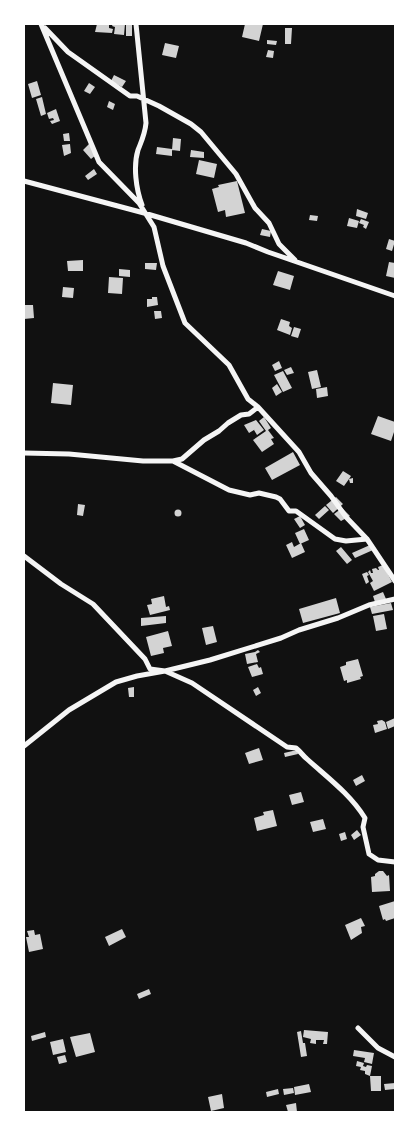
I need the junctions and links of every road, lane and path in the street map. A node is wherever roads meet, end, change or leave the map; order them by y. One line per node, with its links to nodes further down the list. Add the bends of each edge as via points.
1 (42, 24): 3 (street, via 58,43 96,73 130,96); 5 (street, via 99,162 139,203)
2 (136, 24): 3 (street)
3 (144, 100): 5 (street, via 145,137 136,164 138,195); 6 (street, via 191,124 211,142 236,174 255,208 269,223 279,244)
4 (24, 181): 5 (street)
5 (144, 213): 6 (street); 8 (street, via 154,227 163,266 185,323 229,365 248,399)
6 (298, 262): 7 (street)
7 (395, 296)
8 (258, 407): 10 (street, via 228,423 182,459); 11 (street, via 299,452 310,473)
9 (24, 453): 10 (street)
10 (173, 461): 11 (street, via 229,490 276,497 289,511 296,511 335,540)
11 (367, 539): 13 (street)
12 (24, 556): 15 (street, via 93,604 150,669)
13 (395, 581)
14 (395, 598): 15 (street, via 281,638)
15 (165, 671): 16 (street, via 116,682 70,710); 17 (street, via 201,688 287,747 296,748 357,806 365,818 363,827 369,854 378,860)
16 (24, 746)
17 (395, 862)
18 (358, 1028): 19 (street, via 378,1048)
19 (395, 1057)

